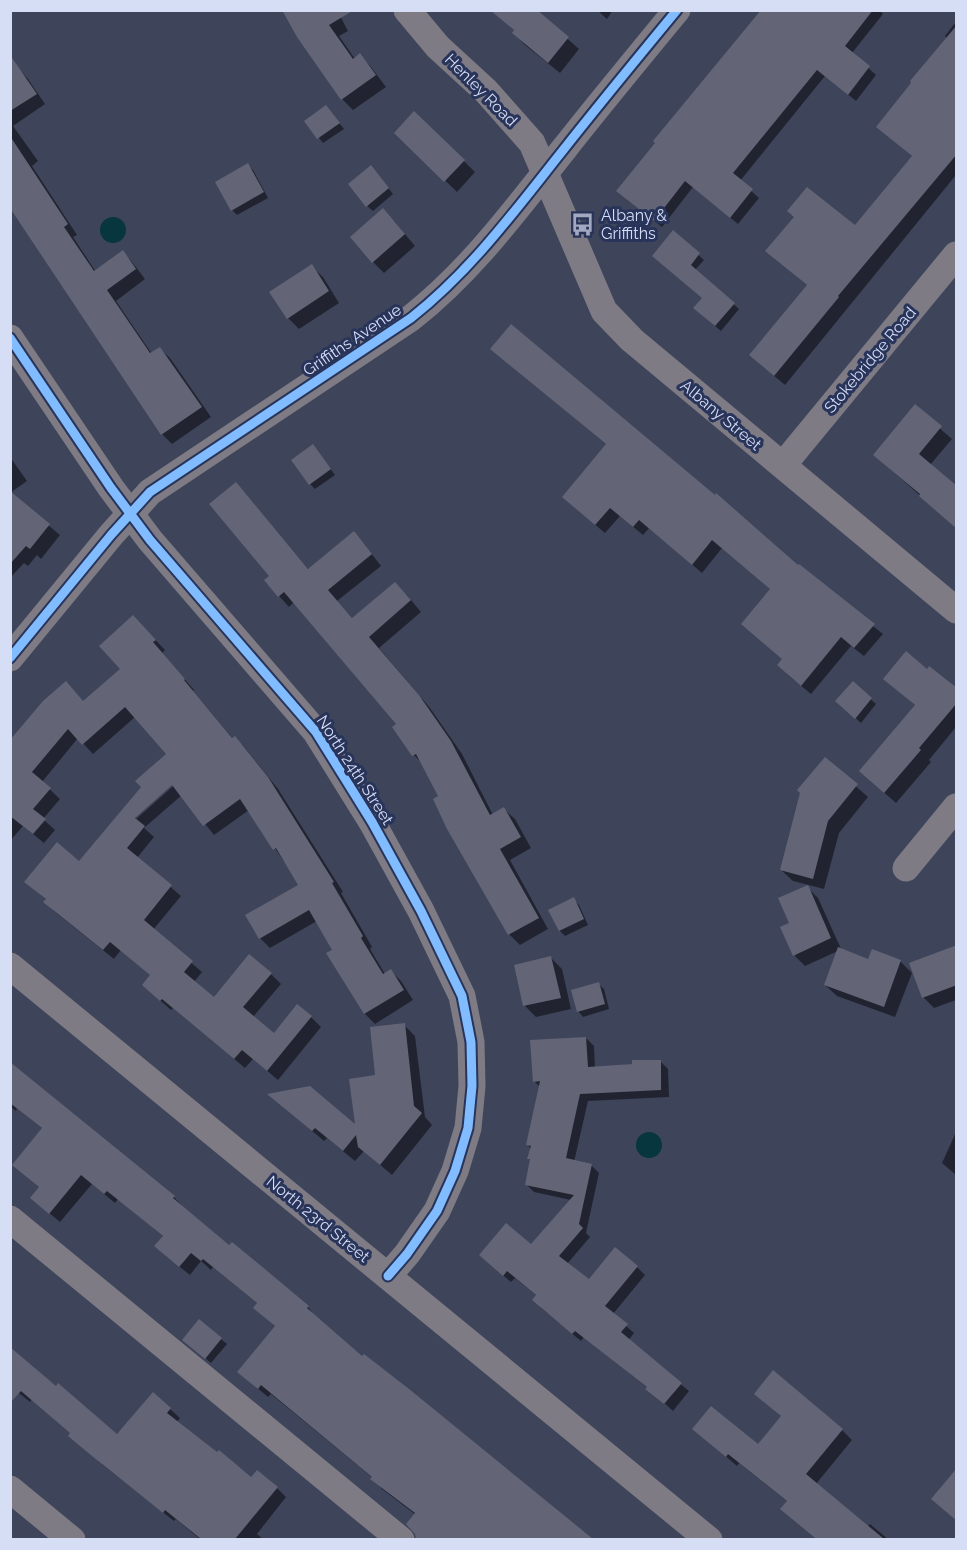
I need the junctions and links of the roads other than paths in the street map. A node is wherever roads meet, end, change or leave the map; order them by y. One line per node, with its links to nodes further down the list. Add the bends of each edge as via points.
1 (407, 10): 3 (street, Henley Road, via 438,47 525,134)
2 (677, 10): 3 (street, Griffiths Avenue)
3 (545, 175): 6 (street, Albany Street, via 603,311 632,340); 7 (street, Griffiths Avenue, via 439,297 150,492)
4 (957, 255): 6 (street, Stokebridge Road)
5 (10, 338): 7 (street, North 24th Street)
6 (783, 465): 8 (street, Albany Street)
7 (131, 514): 9 (street, Griffiths Avenue); 14 (street, North 24th Street, via 316,732 411,891 462,996 471,1042 468,1128 437,1211)
8 (957, 610)
9 (10, 658)
10 (957, 807): 11 (street)
11 (906, 867)
12 (10, 966): 14 (street, North 23rd Street)
13 (10, 1219): 17 (street)
14 (388, 1276): 18 (street, North 23rd Street)
15 (10, 1489): 16 (street)
16 (72, 1539)
17 (401, 1539)
18 (710, 1539)

